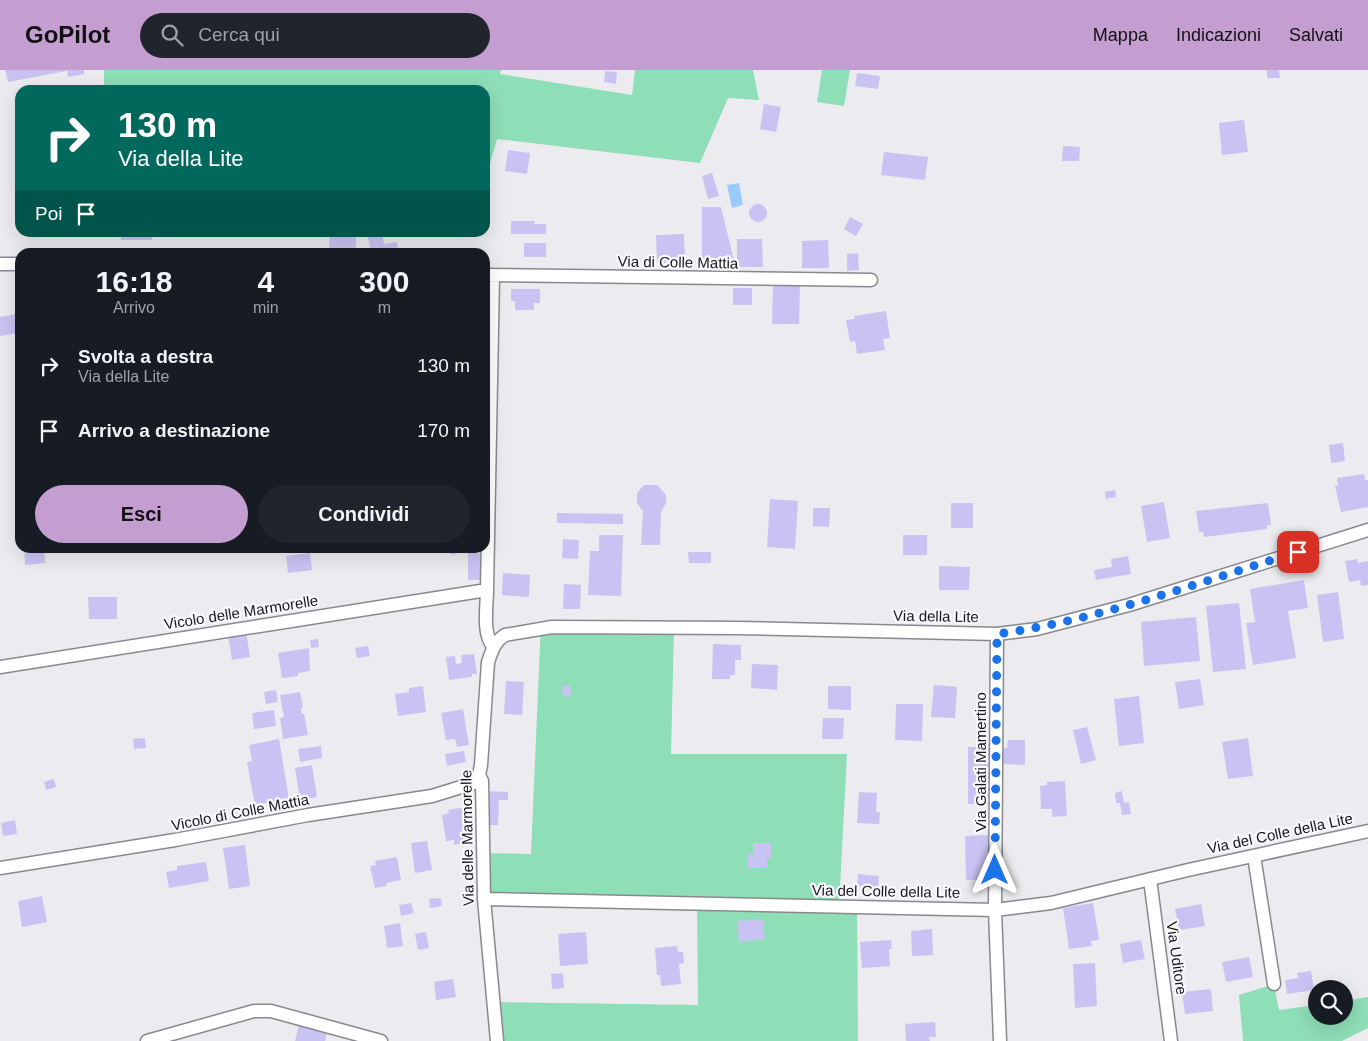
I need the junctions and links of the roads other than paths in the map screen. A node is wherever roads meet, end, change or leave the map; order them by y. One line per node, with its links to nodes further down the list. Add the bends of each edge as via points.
1 (0, 264): 2 (street)
2 (15, 264)
3 (490, 276): 4 (street, Via di Colle Mattia)
4 (871, 280)
5 (1368, 530): 8 (street, Via della Lite, via 1128,605 1037,629)
6 (487, 553): 7 (street)
7 (487, 590): 9 (street, via 488,629); 10 (street, Vicolo delle Marmorelle)
8 (997, 634): 9 (street, Via della Lite, via 552,627 504,635); 17 (street, Via Galati Mamertino)
9 (494, 646): 11 (street, Via delle Marmorelle, via 486,676)
10 (0, 667)
11 (480, 775): 14 (street, Vicolo di Colle Mattia, via 474,783 432,796); 16 (street, Via delle Marmorelle)
12 (1368, 831): 13 (street, Via del Colle della Lite)
13 (1254, 856): 15 (street, Via del Colle della Lite); 18 (street)
14 (0, 868)
15 (1150, 879): 17 (street, Via del Colle della Lite, via 1051,903); 24 (street, Via Uditore)
16 (484, 899): 17 (street, Via del Colle della Lite); 22 (street, Via delle Marmorelle)
17 (994, 910): 23 (street, Via Galati Mamertino)
18 (1274, 984)
19 (336, 1035): 20 (street, via 262,1010); 21 (street)
20 (147, 1041)
21 (381, 1041)
22 (497, 1041)
23 (1000, 1041)
24 (1171, 1041)

